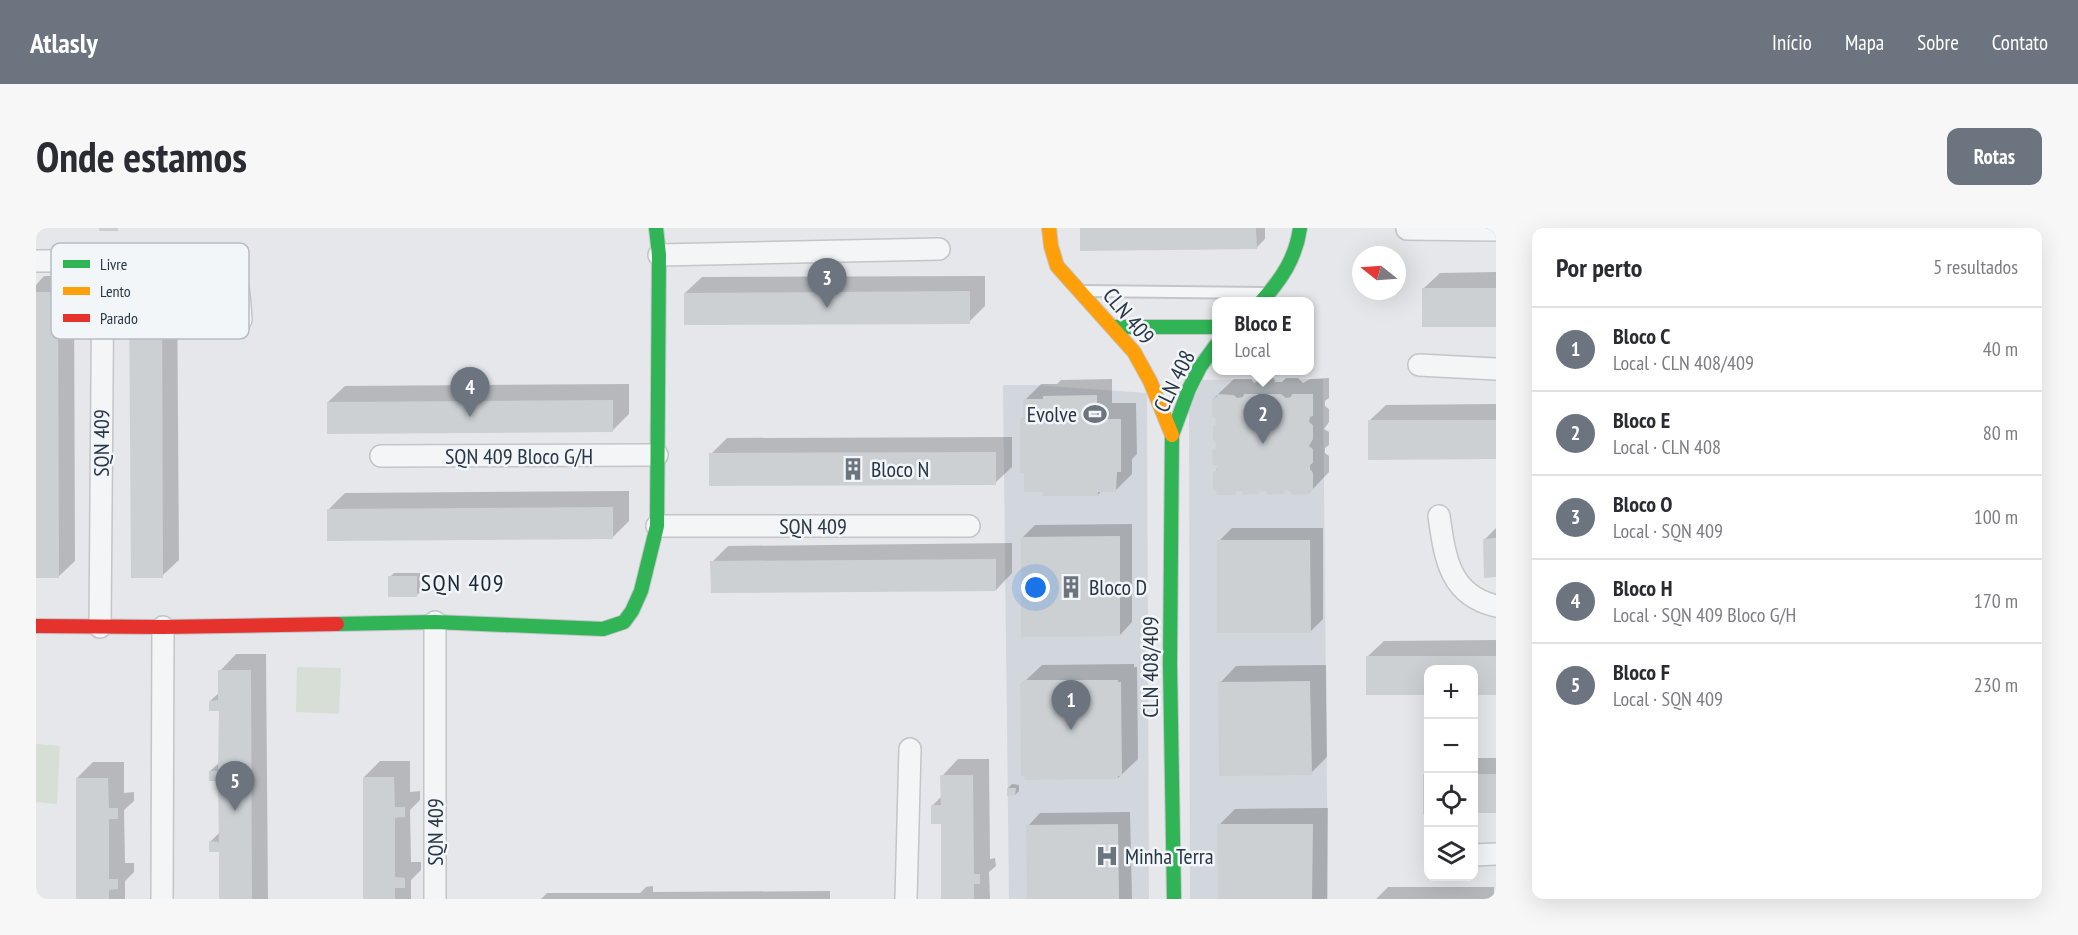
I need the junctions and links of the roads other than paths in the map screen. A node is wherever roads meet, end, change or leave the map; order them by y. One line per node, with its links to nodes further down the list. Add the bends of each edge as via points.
1 (656, 228): 7 (street)
2 (1049, 228): 10 (street, CLN 409, via 1057,266)
3 (1300, 228): 11 (street, via 1296,251 1284,275)
4 (1407, 230): 5 (street)
5 (1496, 230)
6 (939, 249): 7 (street)
7 (659, 255): 19 (street)
8 (36, 261): 9 (street)
9 (51, 261)
10 (1080, 291): 11 (lane); 12 (street, CLN 409)
11 (1265, 297)
12 (1113, 327): 13 (street); 18 (street, CLN 409, via 1134,352 1150,381)
13 (1212, 327)
14 (102, 339): 27 (street, SQN 409)
15 (1212, 350): 18 (street, CLN 408, via 1189,389)
16 (1419, 365): 17 (street)
17 (1496, 369)
18 (1172, 435): 35 (street, CLN 408/409)
19 (657, 455): 20 (street, SQN 409 Bloco G/H); 22 (street)
20 (381, 456)
21 (1439, 516): 24 (street, via 1445,552 1456,581 1478,601)
22 (657, 526): 23 (street, SQN 409); 25 (street, via 641,591 624,622 603,629)
23 (969, 526)
24 (1496, 606)
25 (435, 622): 28 (street); 33 (street, SQN 409)
26 (36, 626): 27 (street)
27 (100, 627): 28 (street)
28 (163, 627): 32 (street)
29 (910, 749): 34 (street)
30 (1496, 854): 31 (street)
31 (1478, 855)
32 (162, 899)
33 (435, 899)
34 (906, 899)
35 (1174, 899)

